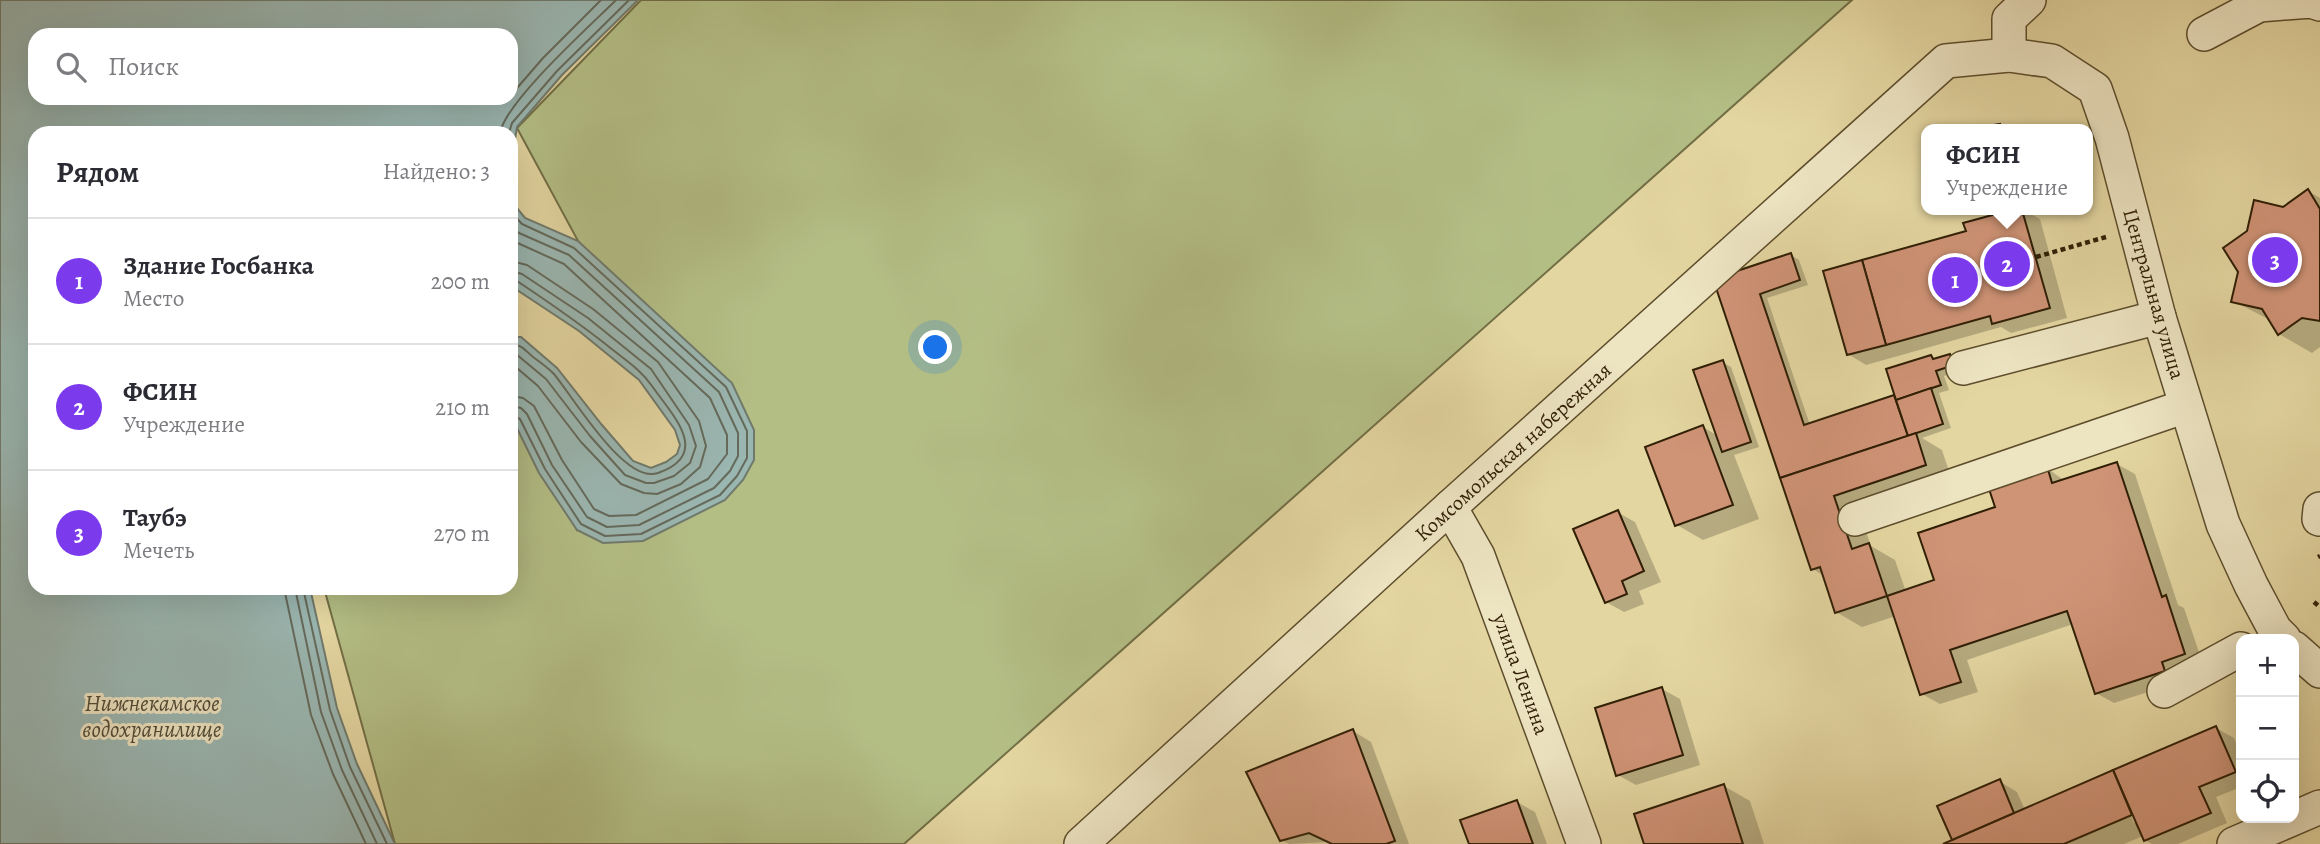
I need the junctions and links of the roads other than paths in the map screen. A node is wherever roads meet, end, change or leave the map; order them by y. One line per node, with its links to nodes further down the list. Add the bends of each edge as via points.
1 (2029, 0): 4 (street, via 2009,19)
2 (2320, 4): 3 (street, via 2259,5)
3 (2204, 34)
4 (2009, 55): 5 (street, Центральная улица); 6 (street, Центральная улица, via 2052,61 2095,89)
5 (1946, 61): 9 (street, Комсомольская набережная)
6 (2159, 317): 7 (street); 8 (street, Центральная улица)
7 (1963, 368)
8 (2186, 406): 11 (street); 13 (street, Центральная улица, via 2222,524)
9 (1450, 507): 19 (street, Комсомольская набережная); 20 (street, улица Ленина, via 1478,556)
10 (2320, 509): 12 (street)
11 (1855, 519)
12 (2319, 519)
13 (2276, 634)
14 (2236, 652): 17 (street)
15 (2299, 655): 16 (street, Центральная улица)
16 (2320, 671)
17 (2164, 691)
18 (2320, 807): 21 (street)
19 (1082, 844)
20 (1584, 844)
21 (2234, 844)

